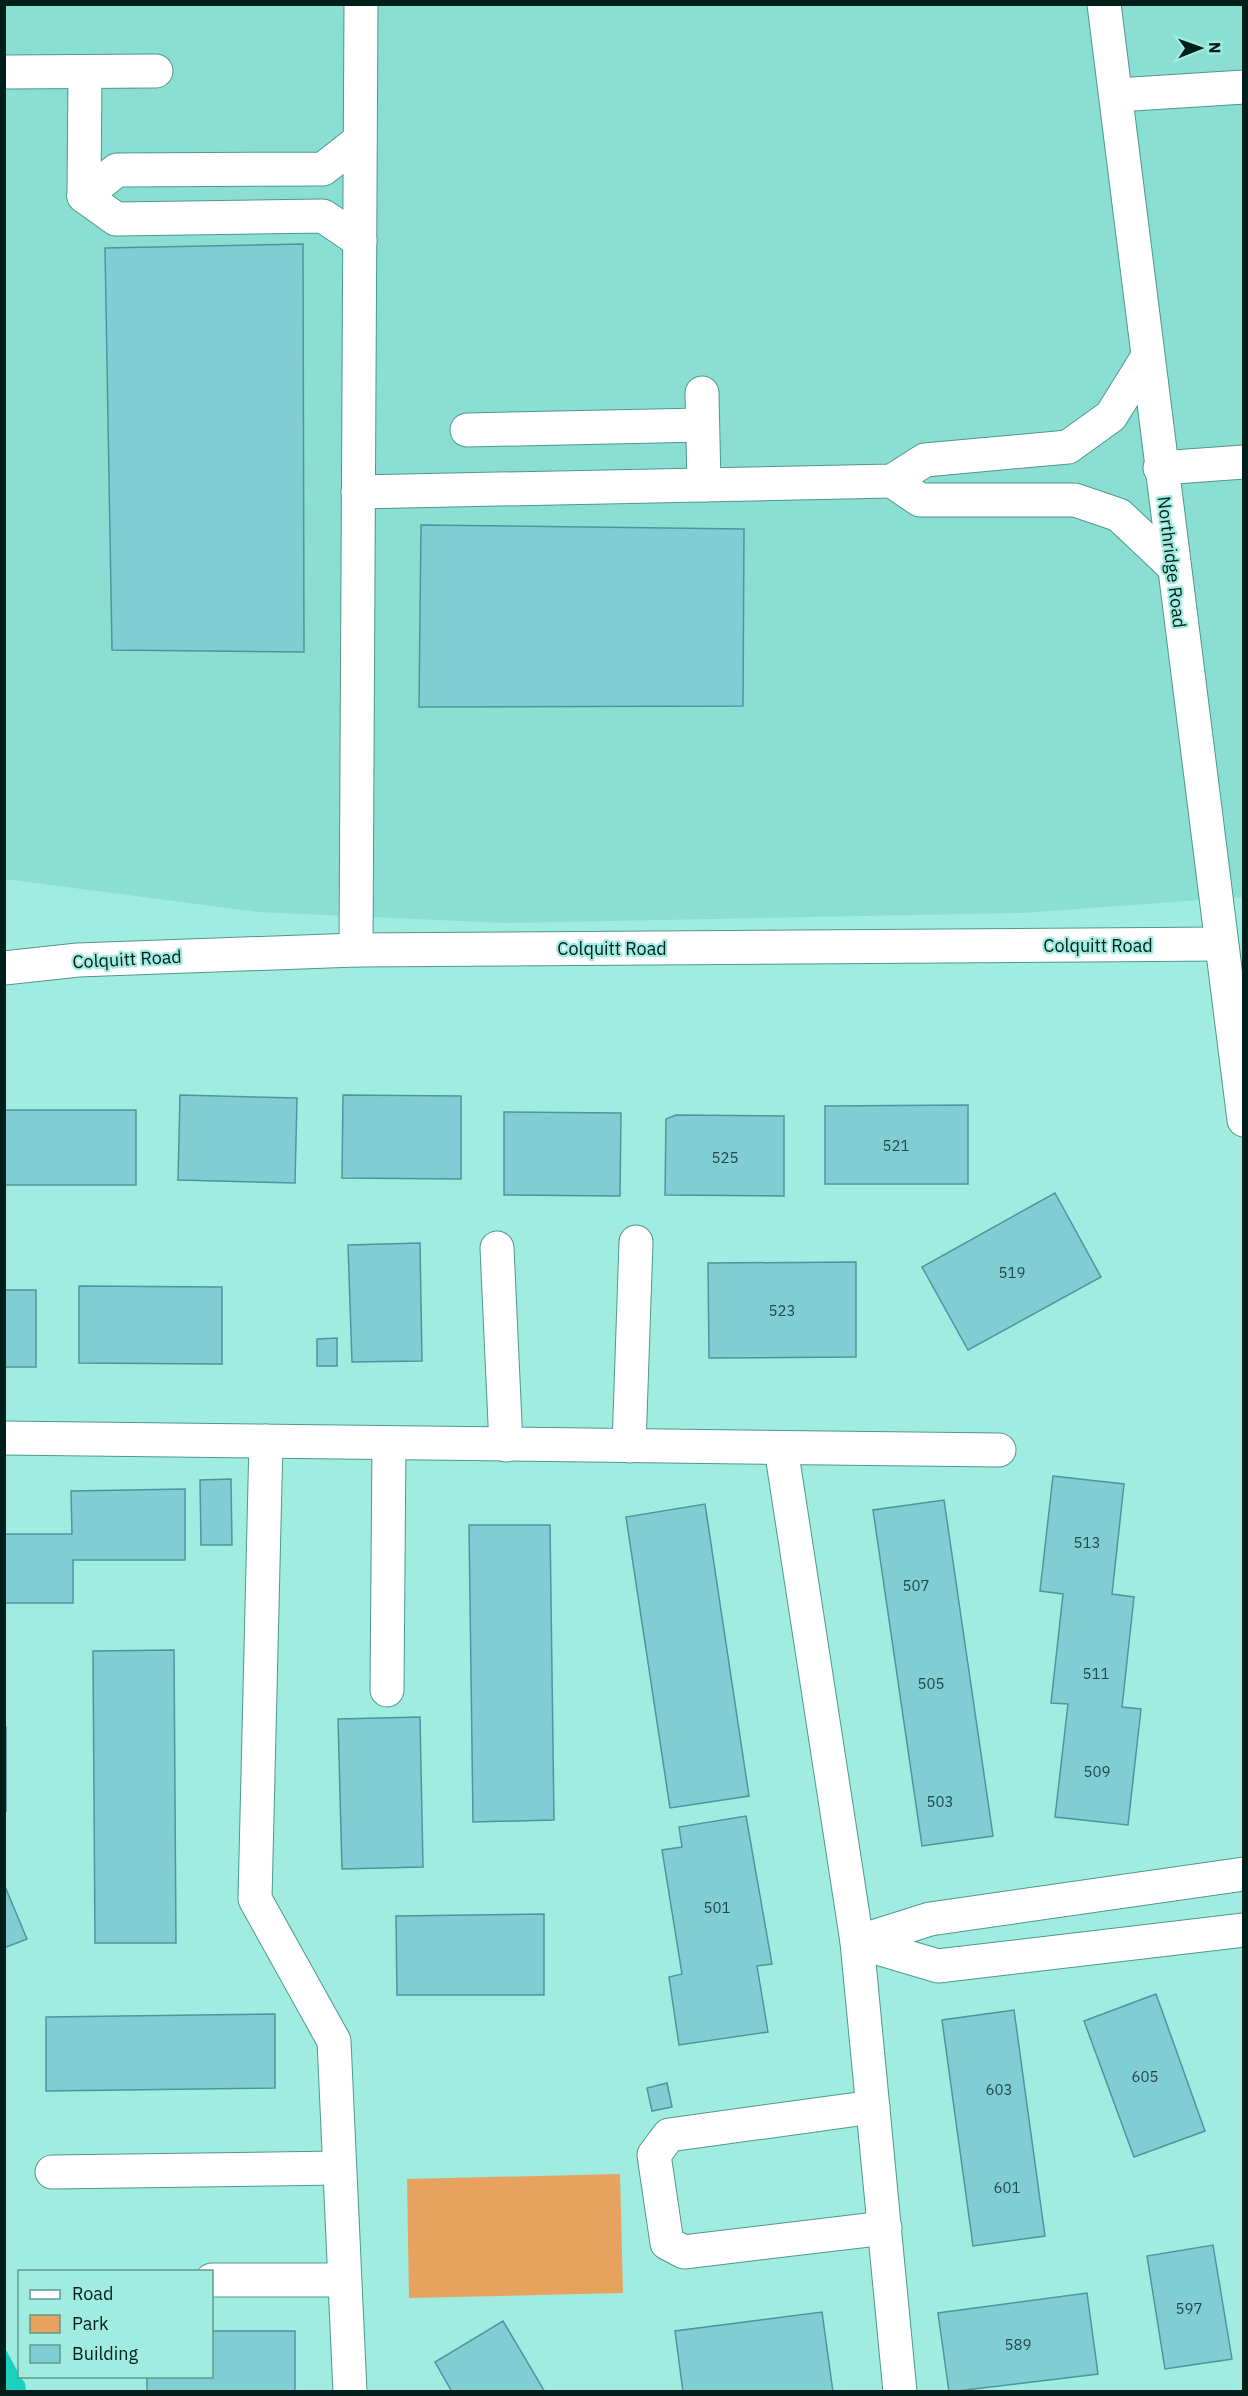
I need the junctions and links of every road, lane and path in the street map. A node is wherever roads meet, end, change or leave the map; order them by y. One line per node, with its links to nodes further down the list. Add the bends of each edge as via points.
1 (361, 4): 8 (street)
2 (1104, 4): 7 (street, Northridge Road)
3 (156, 71): 5 (street)
4 (4, 72): 5 (street)
5 (86, 72): 9 (street)
6 (1244, 87): 7 (street)
7 (1117, 95): 11 (street, Northridge Road)
8 (360, 140): 9 (street, via 323,169 117,170); 10 (street)
9 (84, 196): 10 (street, via 116,219 323,216)
10 (360, 241): 19 (street)
11 (1147, 358): 16 (street, Northridge Road); 17 (street, via 1111,416 1068,447 925,460)
12 (702, 393): 13 (street)
13 (702, 425): 14 (street); 18 (street)
14 (467, 430)
15 (1244, 462): 16 (street)
16 (1160, 468): 20 (street, Northridge Road)
17 (892, 481): 18 (street); 20 (street, via 920,500 1075,500 1119,515)
18 (704, 485): 19 (street)
19 (358, 492): 22 (street)
20 (1173, 566): 21 (street, Northridge Road)
21 (1221, 944): 22 (street, Colquitt Road); 24 (street, Northridge Road)
22 (356, 950): 23 (street, Colquitt Road, via 78,960)
23 (4, 968)
24 (1244, 1120)
25 (636, 1242): 31 (street)
26 (497, 1248): 30 (street)
27 (4, 1438): 28 (street)
28 (266, 1442): 29 (street); 39 (street, via 255,1899 334,2041)
29 (389, 1443): 30 (street); 34 (street)
30 (506, 1444): 31 (street)
31 (629, 1446): 32 (street)
32 (781, 1448): 33 (street); 37 (street)
33 (999, 1450)
34 (387, 1690)
35 (1244, 1874): 37 (street, via 930,1919)
36 (1244, 1930): 37 (street, via 938,1966)
37 (857, 1942): 38 (street)
38 (873, 2107): 41 (street); 41 (street, via 669,2135 654,2155 667,2243 684,2252)
39 (339, 2168): 40 (street); 43 (street)
40 (52, 2172)
41 (885, 2228): 45 (street)
42 (213, 2280): 43 (street)
43 (344, 2280): 44 (street)
44 (350, 2391)
45 (900, 2391)

